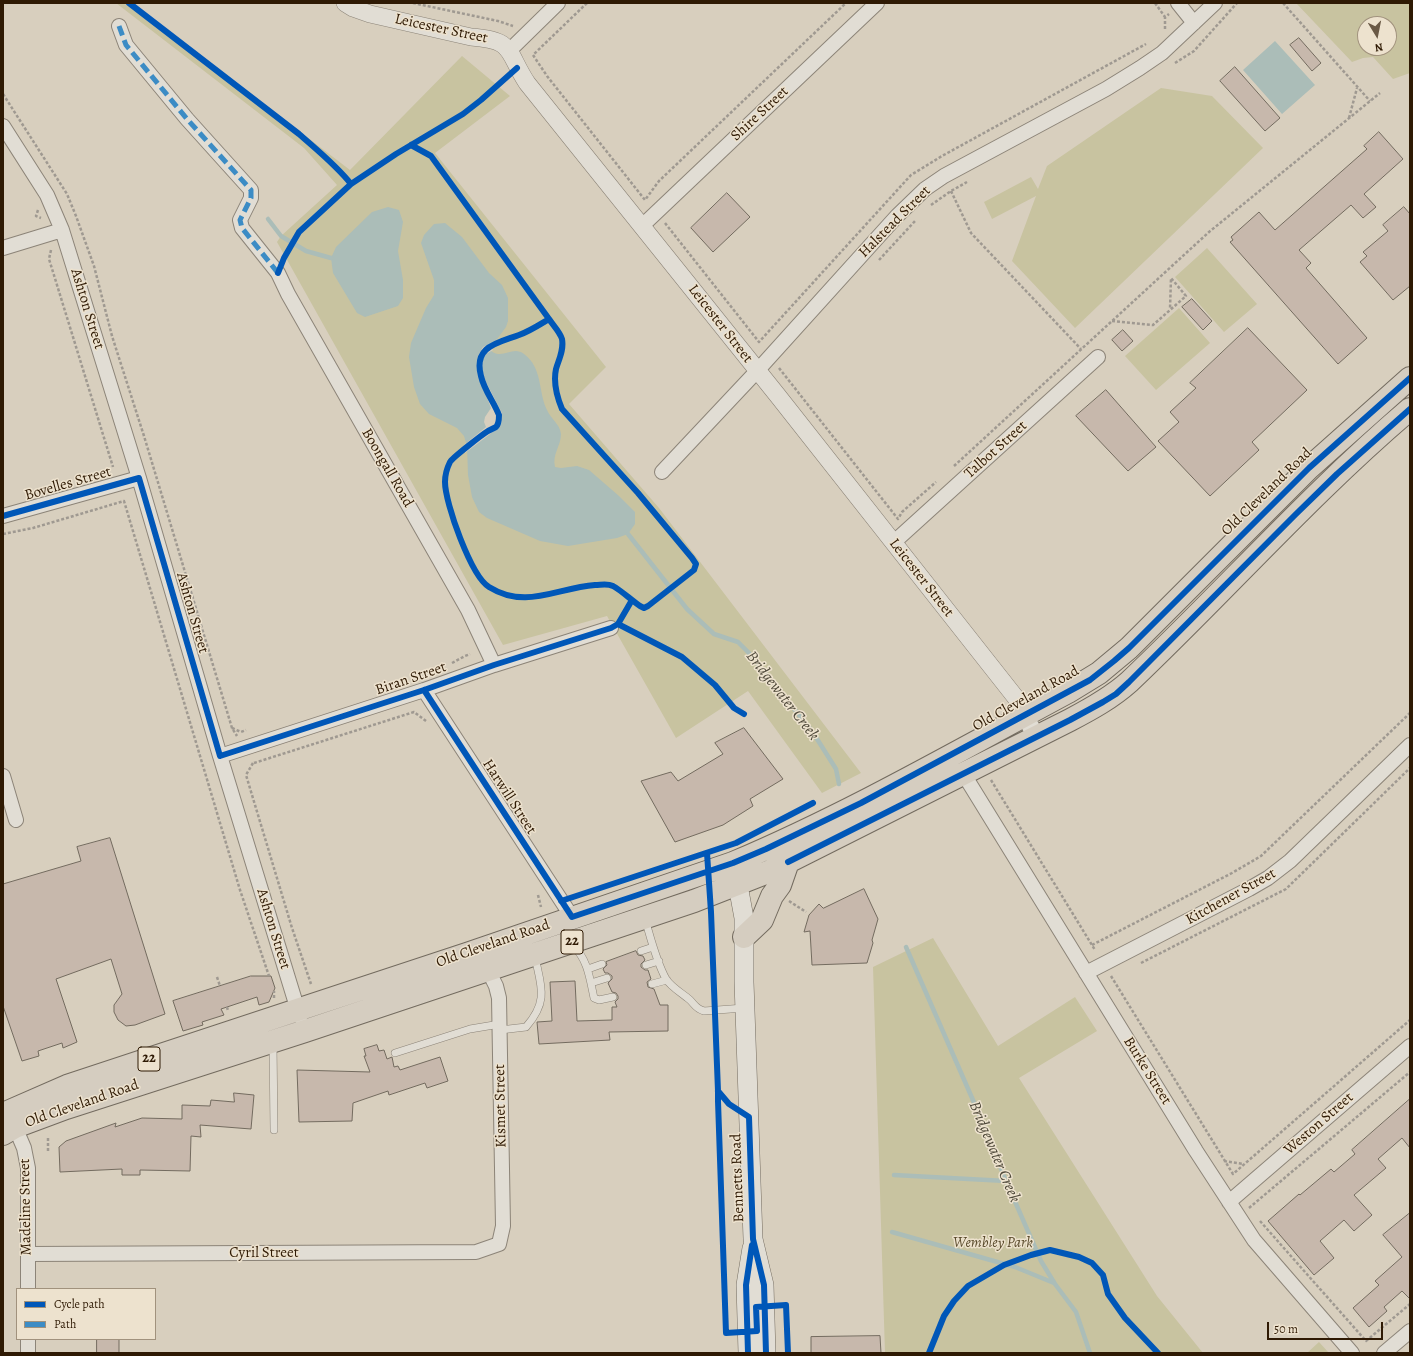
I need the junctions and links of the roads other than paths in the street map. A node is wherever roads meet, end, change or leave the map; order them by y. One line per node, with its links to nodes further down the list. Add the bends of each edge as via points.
1 (345, 3): 8 (street, Leicester Street, via 370,14 471,37 486,38 500,42)
2 (558, 3): 8 (street)
3 (877, 3): 10 (street, Shire Street)
4 (1178, 3): 6 (street)
5 (1215, 3): 6 (street, Halstead Street)
6 (1194, 23): 14 (street, Halstead Street, via 1162,53 1117,82 944,176 925,189 897,216)
7 (119, 26): 22 (street, Boongall Road, via 126,45 187,119 251,190 251,198 240,220 242,228 278,273 468,610)
8 (510, 50): 10 (street, Leicester Street, via 517,68 527,83)
9 (3, 126): 11 (street, Ashton Street, via 47,195)
10 (642, 226): 14 (street, Leicester Street)
11 (62, 230): 12 (street); 18 (street, Ashton Street)
12 (3, 248)
13 (1098, 357): 20 (street, Talbot Street)
14 (757, 371): 17 (street, Halstead Street); 20 (street, Leicester Street)
15 (1410, 378): 24 (highway, Old Cleveland Road / 22, via 1309,468 1114,661 1090,680)
16 (1410, 408): 25 (highway, Old Cleveland Road / 22, via 1316,494 1116,694)
17 (662, 472)
18 (139, 478): 19 (street, Bovelles Street); 27 (street, Ashton Street)
19 (3, 516)
20 (894, 543): 24 (street, Leicester Street, via 1016,698)
21 (611, 628): 22 (street, Biran Street)
22 (494, 665): 23 (street, Biran Street)
23 (424, 690): 27 (street, Biran Street); 33 (street, Harwill Street)
24 (1025, 715): 25 (street, Leicester Street); 32 (highway, Old Cleveland Road / 22, via 855,806 766,849)
25 (1036, 737): 28 (highway, Old Cleveland Road / 22)
26 (1410, 745): 45 (street, Kitchener Street, via 1290,861 1268,878)
27 (220, 756): 52 (street, Ashton Street)
28 (963, 774): 31 (highway, Old Cleveland Road / 22); 45 (street, Burke Street)
29 (3, 776): 30 (street)
30 (16, 820)
31 (788, 862): 32 (highway, Old Cleveland Road / 22); 35 (highway, via 780,885 772,896 762,920)
32 (736, 873): 33 (highway, Old Cleveland Road / 22); 34 (highway, Old Cleveland Road / 22, via 694,901); 35 (main road, Bennetts Road, via 744,918)
33 (572, 917): 52 (highway, Old Cleveland Road / 22)
34 (644, 917): 36 (highway, Old Cleveland Road / 22); 37 (lane)
35 (744, 937): 51 (main road, Bennetts Road)
36 (568, 943): 39 (highway, Old Cleveland Road / 22); 43 (lane, via 581,953)
37 (653, 947): 38 (lane); 40 (lane)
38 (641, 951)
39 (534, 954): 44 (highway, Old Cleveland Road / 22); 53 (lane, via 542,993 539,1007 526,1026)
40 (659, 961): 42 (lane); 47 (lane)
41 (602, 964): 43 (lane)
42 (646, 966)
43 (588, 969): 48 (lane)
44 (488, 970): 53 (street, Kismet Street, via 498,993); 54 (highway, Old Cleveland Road / 22)
45 (1086, 973): 60 (street, Burke Street)
46 (607, 978): 48 (lane)
47 (667, 980): 49 (lane); 51 (lane, via 699,1010)
48 (591, 983): 50 (lane, via 594,998 599,1000)
49 (652, 984)
50 (613, 997)
51 (745, 1008): 61 (main road, Bennetts Road)
52 (298, 1009): 54 (street, Ashton Street); 58 (highway, Old Cleveland Road / 22, via 67,1086)
53 (500, 1027): 57 (lane, via 470,1029); 62 (street, Kismet Street, via 503,1226)
54 (305, 1031): 55 (highway, Old Cleveland Road / 22)
55 (273, 1041): 58 (highway, Old Cleveland Road / 22); 59 (lane)
56 (1410, 1046): 60 (street, Weston Street)
57 (395, 1053)
58 (7, 1125): 63 (street, Madeline Street, via 24,1148 28,1168)
59 (274, 1130)
60 (1229, 1202): 70 (street, Burke Street, via 1254,1240)
61 (753, 1239): 68 (main road, Bennetts Road, via 746,1285); 69 (main road, Bennetts Road, via 764,1285)
62 (499, 1244): 63 (street, Cyril Street, via 476,1252)
63 (28, 1254): 64 (street, Madeline Street)
64 (28, 1288)
65 (1410, 1331): 71 (street)
66 (28, 1340): 67 (street)
67 (28, 1353)
68 (748, 1353)
69 (766, 1353)
70 (1352, 1353)
71 (1384, 1353)

